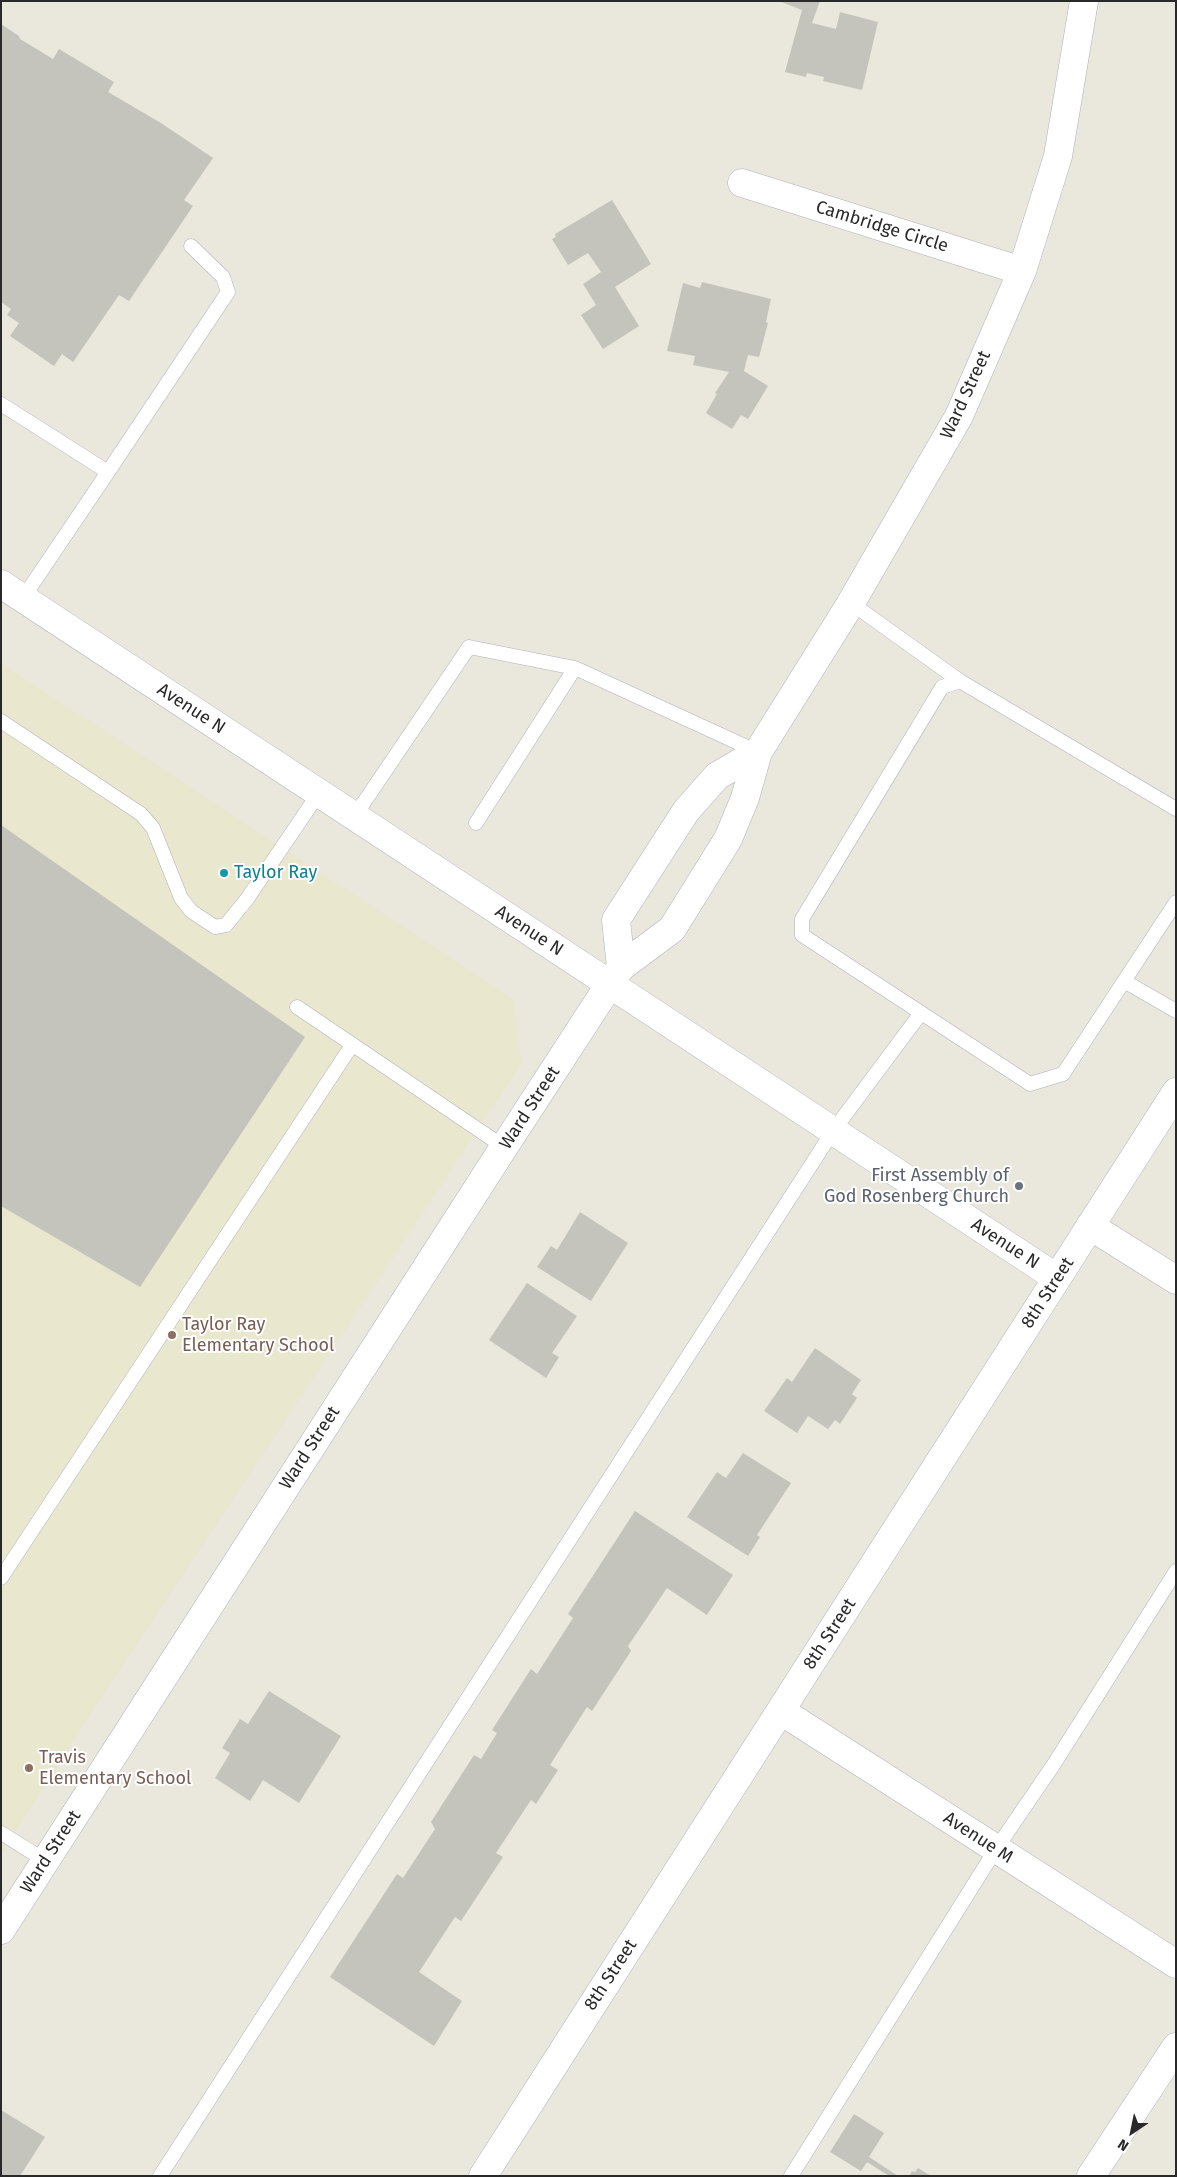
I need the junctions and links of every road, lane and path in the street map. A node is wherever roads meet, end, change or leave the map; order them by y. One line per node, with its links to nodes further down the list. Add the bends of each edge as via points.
1 (1084, 1): 4 (street, Ward Street, via 1058,156)
2 (742, 183): 4 (street, Cambridge Circle)
3 (191, 246): 6 (lane, via 224,276 228,292)
4 (1022, 271): 8 (street, Ward Street, via 959,416)
5 (1, 404): 6 (lane)
6 (108, 472): 7 (lane)
7 (12, 591): 13 (street, Avenue N)
8 (851, 603): 10 (lane); 12 (street, Ward Street)
9 (575, 668): 12 (lane); 15 (lane, via 469,647); 16 (lane)
10 (960, 681): 14 (lane); 22 (lane, via 942,688 802,919 802,935)
11 (1, 722): 13 (lane, via 141,814 153,828 181,898 191,911 215,927 226,925 247,899)
12 (758, 752): 18 (street, Ward Street, via 745,798 728,839 672,929); 18 (street, Ward Street, via 717,776 686,810 616,920)
13 (319, 793): 15 (street, Avenue N)
14 (1176, 810)
15 (354, 817): 18 (street, Avenue N)
16 (476, 823)
17 (1176, 902): 19 (lane)
18 (616, 976): 25 (street, Avenue N); 26 (street, Ward Street)
19 (1124, 980): 21 (lane); 22 (lane, via 1063,1074 1030,1084)
20 (297, 1008): 23 (lane)
21 (1176, 1011)
22 (922, 1013): 25 (lane)
23 (352, 1045): 26 (lane); 31 (lane)
24 (1176, 1092): 27 (street, 8th Street)
25 (833, 1131): 28 (street, Avenue N); 39 (lane)
26 (504, 1147): 35 (street, Ward Street)
27 (1090, 1226): 28 (street, 8th Street); 29 (street)
28 (1057, 1278): 32 (street, 8th Street)
29 (1176, 1280)
30 (1176, 1571): 34 (lane)
31 (1, 1578)
32 (781, 1711): 34 (street, Avenue M); 40 (street, 8th Street)
33 (1, 1832): 35 (lane)
34 (996, 1849): 37 (street, Avenue M); 41 (lane)
35 (46, 1861): 36 (street, Ward Street)
36 (1, 1930)
37 (1176, 1964)
38 (1176, 2047): 42 (street)
39 (160, 2176)
40 (483, 2176)
41 (791, 2176)
42 (1091, 2176)

